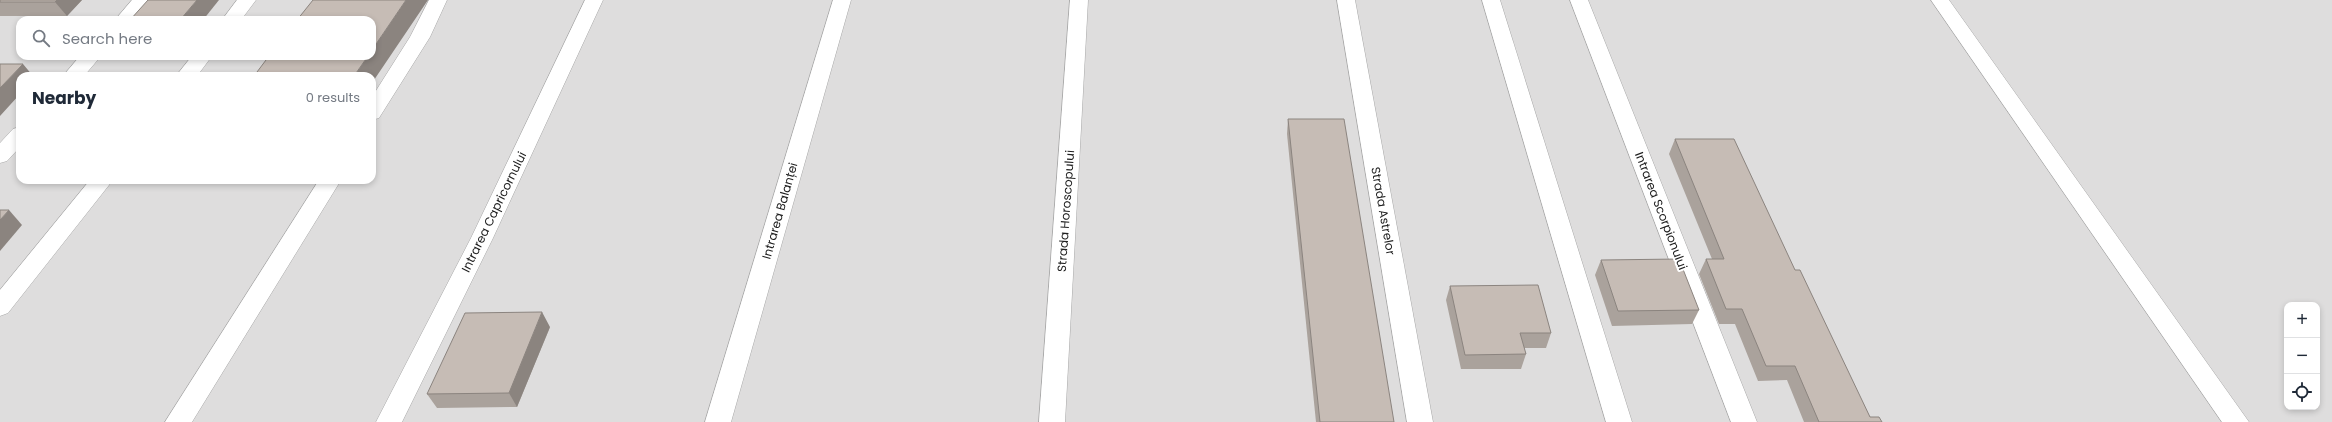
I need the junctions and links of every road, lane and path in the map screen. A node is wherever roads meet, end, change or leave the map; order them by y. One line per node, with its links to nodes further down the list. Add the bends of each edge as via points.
1 (142, 0): 11 (street)
2 (248, 0): 12 (street)
3 (438, 0): 17 (street, via 420,37)
4 (594, 0): 24 (street, Intrarea Capricornului, via 482,238)
5 (842, 0): 25 (street, Intrarea Balanței)
6 (1079, 0): 26 (street, Strada Horoscopului)
7 (1346, 0): 27 (street, Strada Astrelor)
8 (1491, 0): 28 (street)
9 (1579, 0): 29 (street, Intrarea Scorpionului)
10 (1940, 0): 30 (street)
11 (128, 16)
12 (234, 16)
13 (87, 60): 15 (street)
14 (199, 60): 16 (street)
15 (77, 72)
16 (189, 72)
17 (376, 108)
18 (16, 138): 19 (street)
19 (0, 156)
20 (99, 184): 22 (street)
21 (327, 184): 23 (street)
22 (0, 306)
23 (178, 422)
24 (389, 422)
25 (718, 422)
26 (1052, 422)
27 (1420, 422)
28 (1619, 422)
29 (1744, 422)
30 (2236, 422)

